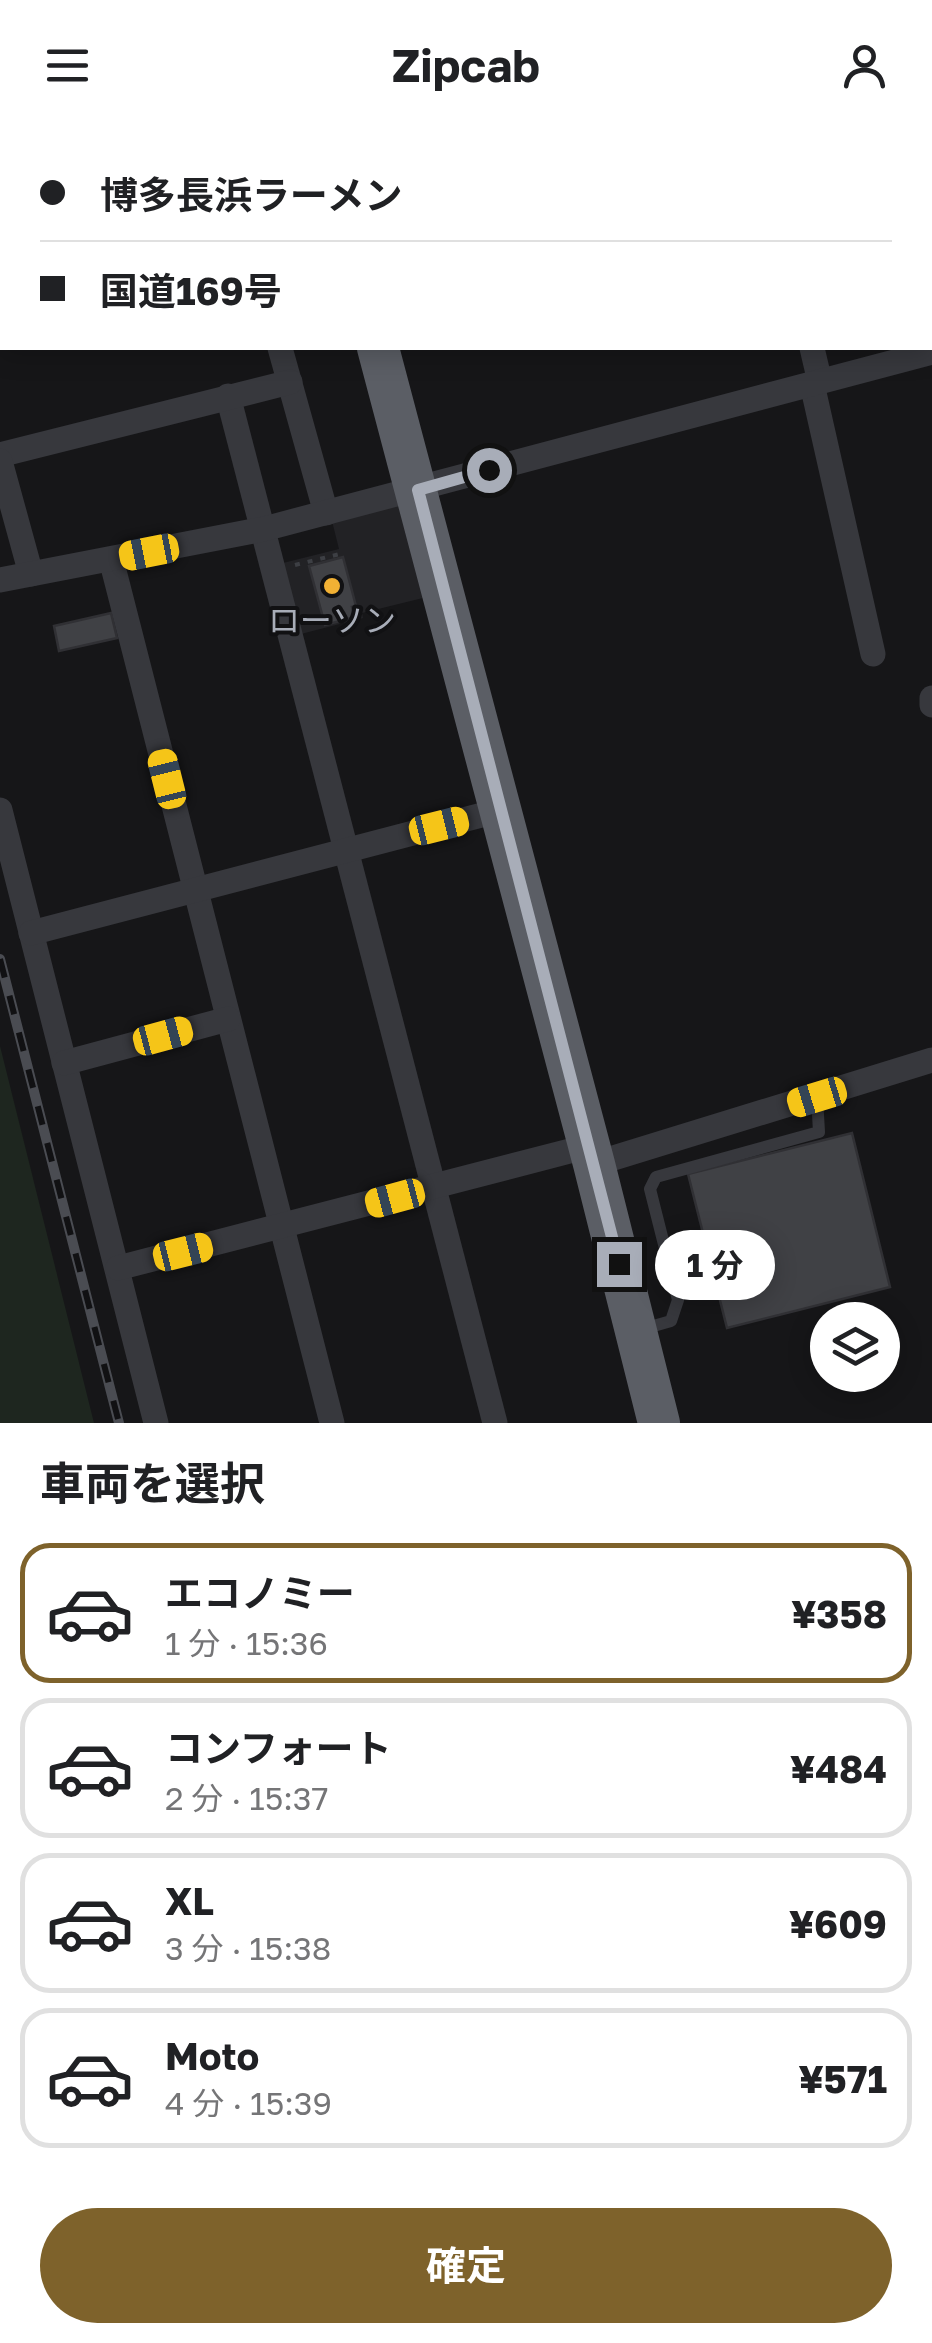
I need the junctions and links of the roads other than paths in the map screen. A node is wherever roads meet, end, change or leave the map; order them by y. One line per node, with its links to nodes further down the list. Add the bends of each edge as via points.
1 (281, 350): 6 (street)
2 (379, 350): 10 (highway)
3 (812, 350): 7 (street)
4 (932, 352): 5 (street)
5 (882, 356): 7 (street)
6 (290, 382): 8 (street); 11 (street)
7 (816, 383): 10 (street); 16 (street)
8 (228, 396): 9 (street); 12 (street)
9 (0, 458): 14 (street)
10 (418, 490): 11 (street); 20 (highway)
11 (326, 514): 12 (street)
12 (264, 529): 13 (street); 21 (street)
13 (110, 559): 14 (street); 22 (street)
14 (31, 574): 15 (street)
15 (0, 580)
16 (873, 654)
17 (932, 698): 18 (street)
18 (932, 706)
19 (0, 810): 23 (street)
20 (501, 810): 21 (street); 28 (highway)
21 (346, 850): 22 (street); 29 (street)
22 (195, 889): 23 (street); 24 (street)
23 (31, 932): 26 (street)
24 (228, 1019): 26 (street); 30 (street)
25 (932, 1060): 27 (street)
26 (64, 1063): 31 (street)
27 (817, 1097): 28 (street); 32 (lane, via 819,1132 656,1178 650,1190 678,1300 671,1321)
28 (591, 1155): 29 (street); 32 (highway)
29 (432, 1188): 30 (street); 35 (street)
30 (282, 1227): 31 (street); 34 (street)
31 (118, 1268): 33 (street)
32 (636, 1330): 36 (highway)
33 (156, 1423)
34 (332, 1423)
35 (494, 1423)
36 (659, 1423)

